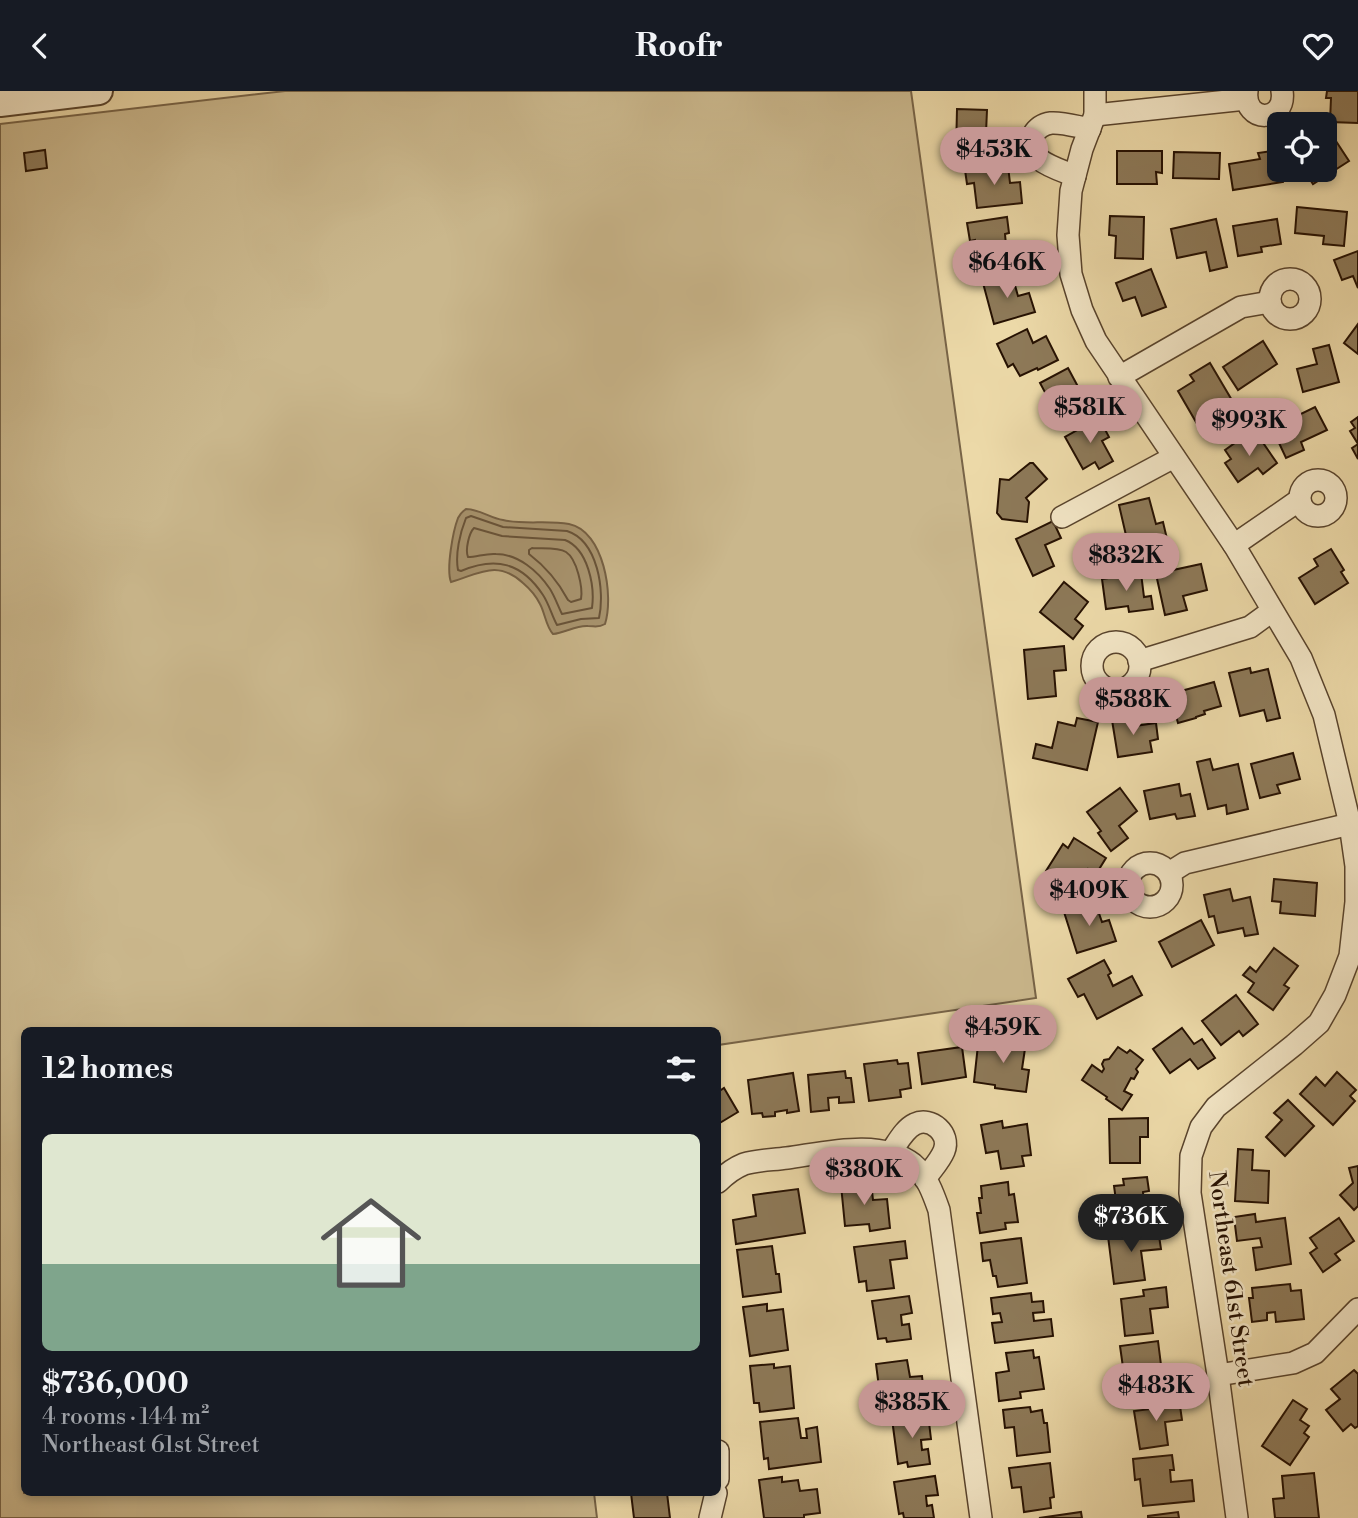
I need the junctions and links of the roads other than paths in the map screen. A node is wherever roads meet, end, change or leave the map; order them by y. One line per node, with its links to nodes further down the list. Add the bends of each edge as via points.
1 (99, 91): 5 (street)
2 (1095, 91): 6 (street, Northeast 61st Street)
3 (1282, 91): 4 (street, via 1279,109 1267,115 1253,111)
4 (1246, 95): 6 (street)
5 (0, 103)
6 (1092, 122): 7 (street, Northeast 61st Street); 7 (street, via 1050,123 1038,128 1032,139 1032,151 1040,161)
7 (1075, 176): 9 (street, Northeast 61st Street, via 1068,235 1071,274 1096,341)
8 (1270, 302): 9 (street, via 1241,307)
9 (1119, 377): 10 (street, Northeast 61st Street)
10 (1174, 457): 12 (street); 13 (street, Northeast 61st Street)
11 (1300, 502): 13 (street)
12 (1062, 517)
13 (1234, 545): 14 (street, Northeast 61st Street)
14 (1272, 611): 15 (street, via 1250,627); 16 (street, Northeast 61st Street, via 1301,658 1324,715)
15 (1139, 661)
16 (1350, 824): 17 (street, via 1185,863); 22 (street, Northeast 61st Street, via 1356,902 1350,956 1335,995 1319,1023 1216,1107 1201,1127 1191,1156 1190,1193)
17 (1169, 873)
18 (890, 1153): 19 (street); 19 (street, via 913,1125 934,1125 943,1133 944,1151); 20 (street, via 850,1149 744,1164)
19 (919, 1172): 25 (street, via 931,1186 939,1210)
20 (721, 1179)
21 (1358, 1309): 22 (street, via 1315,1353 1293,1363)
22 (1218, 1375): 26 (street, Northeast 61st Street)
23 (715, 1496): 24 (street)
24 (710, 1518)
25 (981, 1518)
26 (1237, 1518)

